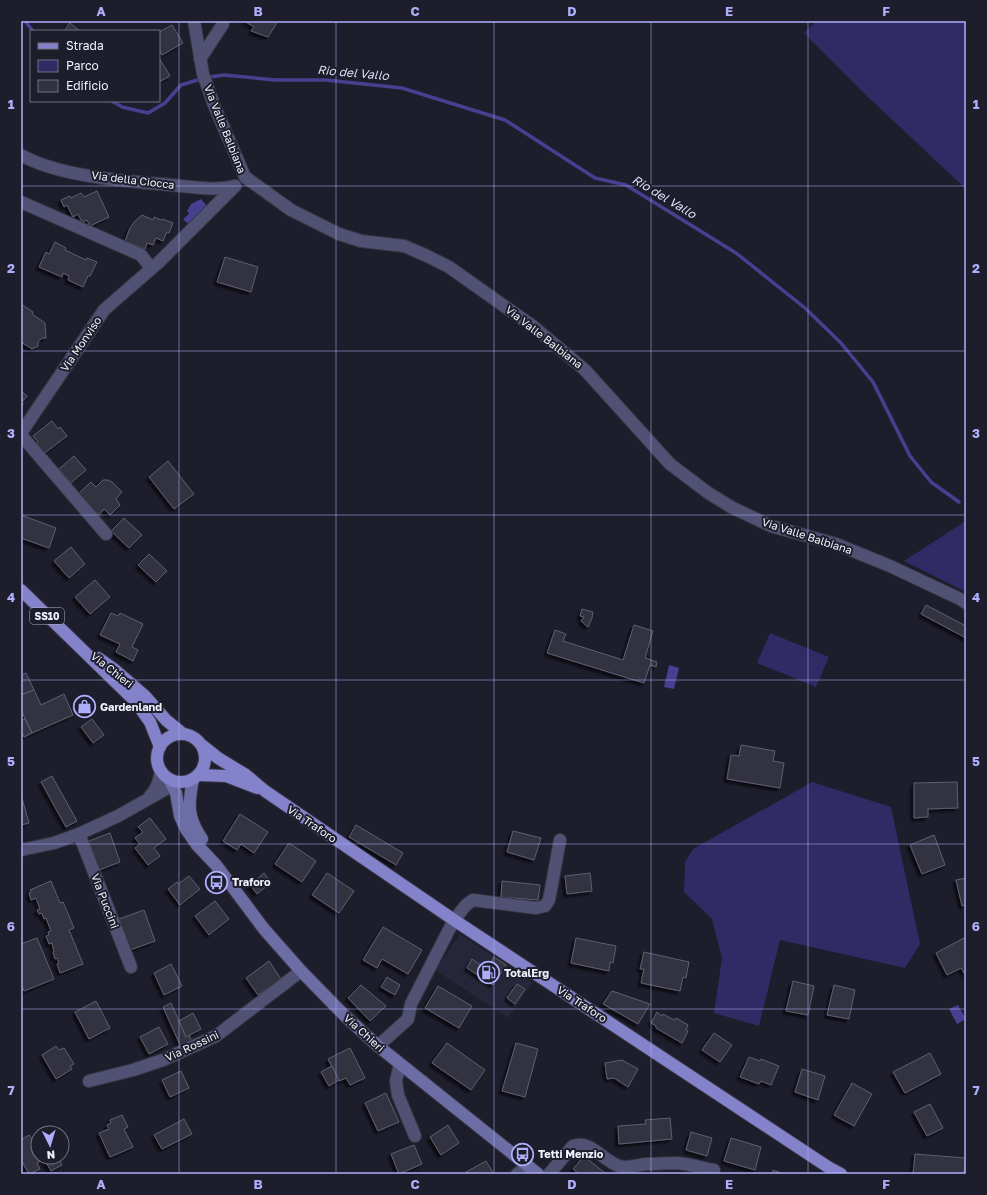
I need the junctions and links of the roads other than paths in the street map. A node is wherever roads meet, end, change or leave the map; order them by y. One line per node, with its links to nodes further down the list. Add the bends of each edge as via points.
1 (194, 21): 3 (street, Via Valle Balbiana)
2 (223, 24): 3 (street)
3 (200, 59): 5 (street, Via Valle Balbiana, via 214,105)
4 (21, 154): 6 (street, Via della Ciocca, via 31,160 66,171 117,180 207,189)
5 (245, 177): 6 (street); 12 (street, Via Valle Balbiana, via 291,210 339,234 404,246 449,267 534,327 585,370 670,464 731,507 771,526 836,544 890,566)
6 (235, 186): 8 (street, Via Monviso)
7 (21, 202): 8 (street, via 141,255)
8 (151, 268): 9 (street, Via Monviso, via 104,310)
9 (21, 432): 10 (street, Via Monviso)
10 (106, 534)
11 (21, 590): 13 (main road, Via Chieri / SS10)
12 (966, 603)
13 (73, 641): 14 (main road, Via Chieri, via 115,670); 16 (main road, Via Chieri, via 145,713)
14 (183, 734): 15 (main road, via 195,738); 16 (main road, via 171,736)
15 (202, 746): 18 (main road, via 205,763); 19 (main road, Via Traforo)
16 (160, 747): 17 (main road, via 157,760)
17 (165, 775): 18 (main road, via 184,782); 20 (street, via 166,788 118,816); 23 (main road, Via Chieri, via 176,793 180,816 186,829)
18 (196, 777): 19 (main road, Via Traforo, via 226,776); 23 (main road, Via Chieri, via 189,796 192,822)
19 (265, 791): 24 (main road, Via Traforo)
20 (79, 834): 22 (street, via 54,843); 25 (street, Via Puccini)
21 (560, 840): 24 (street, via 549,900 545,906 536,908 473,900)
22 (21, 850)
23 (216, 865): 26 (main road, Via Chieri, via 264,929)
24 (454, 920): 27 (street, via 411,1004 408,1020); 36 (main road, Via Traforo)
25 (131, 967)
26 (301, 971): 27 (main road, Via Chieri); 29 (street, Via Rossini, via 216,1036 162,1060)
27 (378, 1046): 28 (main road, Via Chieri)
28 (400, 1064): 30 (street, via 396,1081 398,1095); 31 (main road, Via Chieri)
29 (89, 1081)
30 (415, 1136)
31 (528, 1166): 33 (street); 34 (main road, Via Chieri)
32 (714, 1170): 35 (street, via 678,1163 626,1167 617,1165 583,1144 578,1144 573,1146)
33 (517, 1174)
34 (538, 1174)
35 (550, 1174)
36 (841, 1174)

